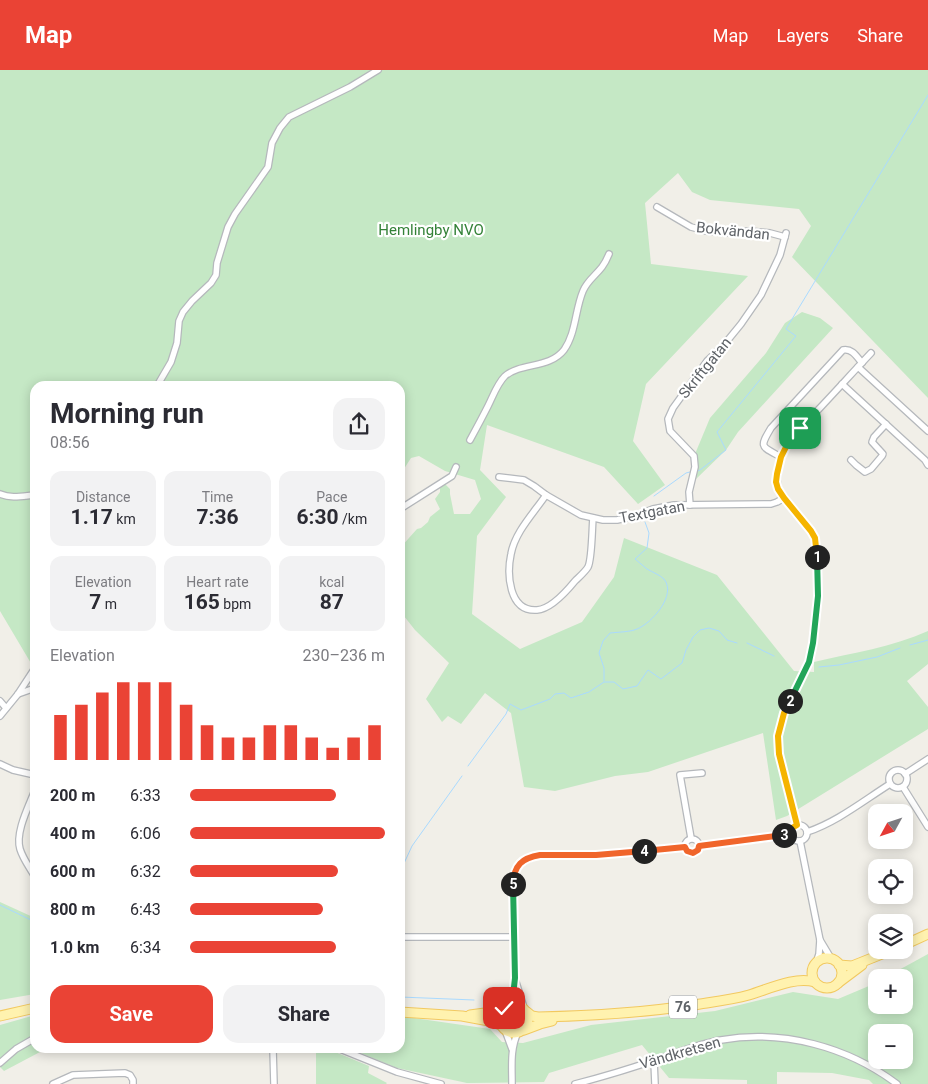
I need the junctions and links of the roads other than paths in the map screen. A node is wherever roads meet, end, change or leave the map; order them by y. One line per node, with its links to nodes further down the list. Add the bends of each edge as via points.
1 (378, 70): 7 (street, via 289,117 280,128 272,143 268,167 228,227 216,276 178,321 177,343 171,362)
2 (657, 207): 3 (street, Bokvändan, via 691,227 706,231)
3 (785, 235): 21 (street, Skriftgatan, via 780,255 761,295 723,346 707,361 668,419 670,432 694,456)
4 (609, 254): 11 (street, via 582,293 563,350 543,364 517,369 506,376)
5 (871, 353): 6 (street)
6 (860, 365): 8 (street); 10 (street); 12 (street, via 851,351 843,350 771,428 763,444)
7 (159, 381)
8 (842, 384): 9 (street); 12 (street, via 788,443)
9 (886, 424): 13 (street, via 872,442 883,454 871,469 865,472); 14 (street)
10 (928, 431)
11 (470, 440)
12 (781, 457): 20 (street, via 776,482)
13 (851, 460)
14 (928, 464)
15 (456, 467): 22 (street, via 452,476)
16 (499, 477): 19 (street, Textgatan, via 524,480)
17 (0, 494): 18 (street)
18 (30, 496)
19 (546, 496): 23 (street, Textgatan); 23 (street, via 516,538 511,553 510,590 526,609 549,606 565,594 588,568)
20 (784, 498): 21 (street, Textgatan, via 771,504); 38 (street, via 815,538 818,564 818,596 809,662 784,713 778,736 779,754)
21 (690, 504): 23 (street, Textgatan, via 667,506 617,520)
22 (405, 505)
23 (593, 518)
24 (30, 676): 26 (street)
25 (30, 690): 26 (street)
26 (18, 694): 28 (street)
27 (0, 701): 28 (street)
28 (6, 708): 29 (street)
29 (0, 716)
30 (928, 759): 34 (street)
31 (0, 764): 33 (street)
32 (702, 773): 42 (street, via 680,775)
33 (30, 774)
34 (905, 774): 35 (street, via 900,770 892,773); 36 (street, via 907,782)
35 (890, 784): 36 (street, via 897,789); 40 (street, via 835,819)
36 (903, 787): 39 (street)
37 (30, 802): 46 (street, via 19,835 23,856)
38 (797, 825): 40 (street); 41 (street, via 792,828)
39 (928, 827)
40 (807, 832): 43 (street)
41 (791, 835): 43 (street); 44 (street)
42 (691, 838): 44 (street); 45 (street)
43 (800, 841): 50 (street)
44 (699, 846): 45 (street, via 693,853)
45 (685, 847): 49 (street, via 528,858 514,873)
46 (30, 868)
47 (928, 934): 51 (main road)
48 (405, 937): 49 (street)
49 (513, 937): 55 (street)
50 (820, 940): 53 (street); 54 (street)
51 (913, 941)
52 (871, 959): 53 (main road, via 852,966); 58 (main road)
53 (836, 962): 54 (main road, via 824,959); 58 (main road, via 842,974)
54 (815, 965): 56 (main road, 76); 57 (main road, via 812,975)
55 (515, 978): 59 (street, via 513,996); 61 (street)
56 (788, 982): 57 (main road, 76); 65 (main road, 76, via 736,998 654,1011)
57 (815, 982): 58 (main road, via 826,988)
58 (838, 983)
59 (506, 1007): 61 (main road, via 516,1004); 64 (main road); 66 (main road, via 500,1016)
60 (30, 1009): 63 (main road)
61 (525, 1010): 65 (main road, 76, via 538,1017); 67 (main road, via 528,1022)
62 (405, 1012): 64 (main road)
63 (0, 1016)
64 (462, 1016): 66 (main road)
65 (574, 1016): 67 (main road, 76)
66 (503, 1027): 67 (main road, via 514,1033); 69 (street)
67 (521, 1031): 69 (street)
68 (30, 1041): 73 (street)
69 (512, 1050): 78 (street)
70 (273, 1053): 76 (street)
71 (350, 1053): 77 (street, via 397,1072)
72 (654, 1061): 79 (street, Vändkretsen); 80 (street); 81 (street, Vändkretsen, via 722,1040 778,1038 810,1043 841,1053 875,1068)
73 (0, 1063)
74 (53, 1084): 75 (street, via 73,1076 125,1073 130,1075)
75 (133, 1084)
76 (274, 1084)
77 (441, 1084)
78 (512, 1084)
79 (575, 1084)
80 (655, 1084)
81 (897, 1084)

